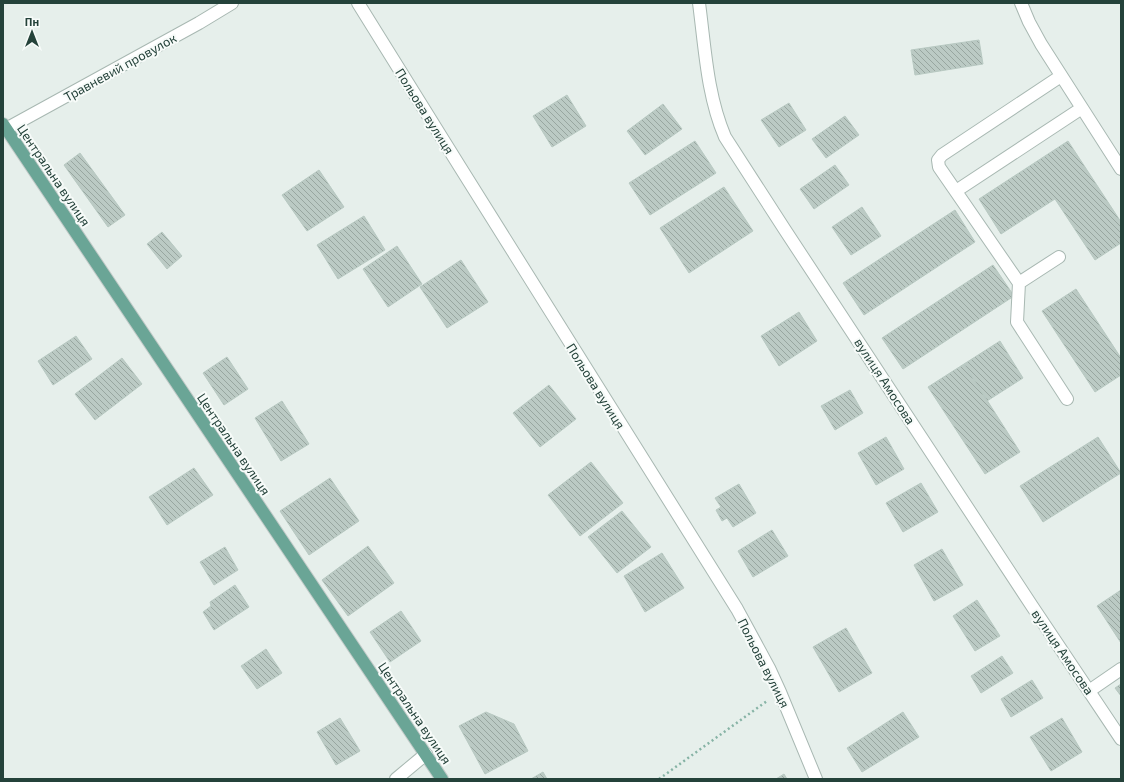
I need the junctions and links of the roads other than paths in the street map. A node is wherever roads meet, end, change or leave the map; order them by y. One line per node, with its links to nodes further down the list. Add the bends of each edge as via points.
1 (232, 3): 7 (street, Травневий провулок, via 199,24)
2 (358, 3): 19 (street, Польова вулиця, via 737,609 769,668)
3 (699, 3): 14 (street, вулиця Амосова, via 710,90 725,137)
4 (1021, 3): 5 (street, via 1041,44)
5 (1061, 76): 6 (street); 9 (street, via 942,155 938,160 939,167)
6 (1082, 108): 8 (street); 9 (street)
7 (5, 126): 16 (main road, Центральна вулиця)
8 (1121, 169)
9 (956, 191): 11 (street)
10 (1059, 257): 11 (street)
11 (1019, 283): 12 (street, via 1016,322)
12 (1067, 399)
13 (1121, 669): 14 (street)
14 (1089, 691): 15 (street, вулиця Амосова)
15 (1121, 739)
16 (426, 754): 17 (street); 18 (main road, Центральна вулиця)
17 (396, 779)
18 (442, 779)
19 (816, 779)

